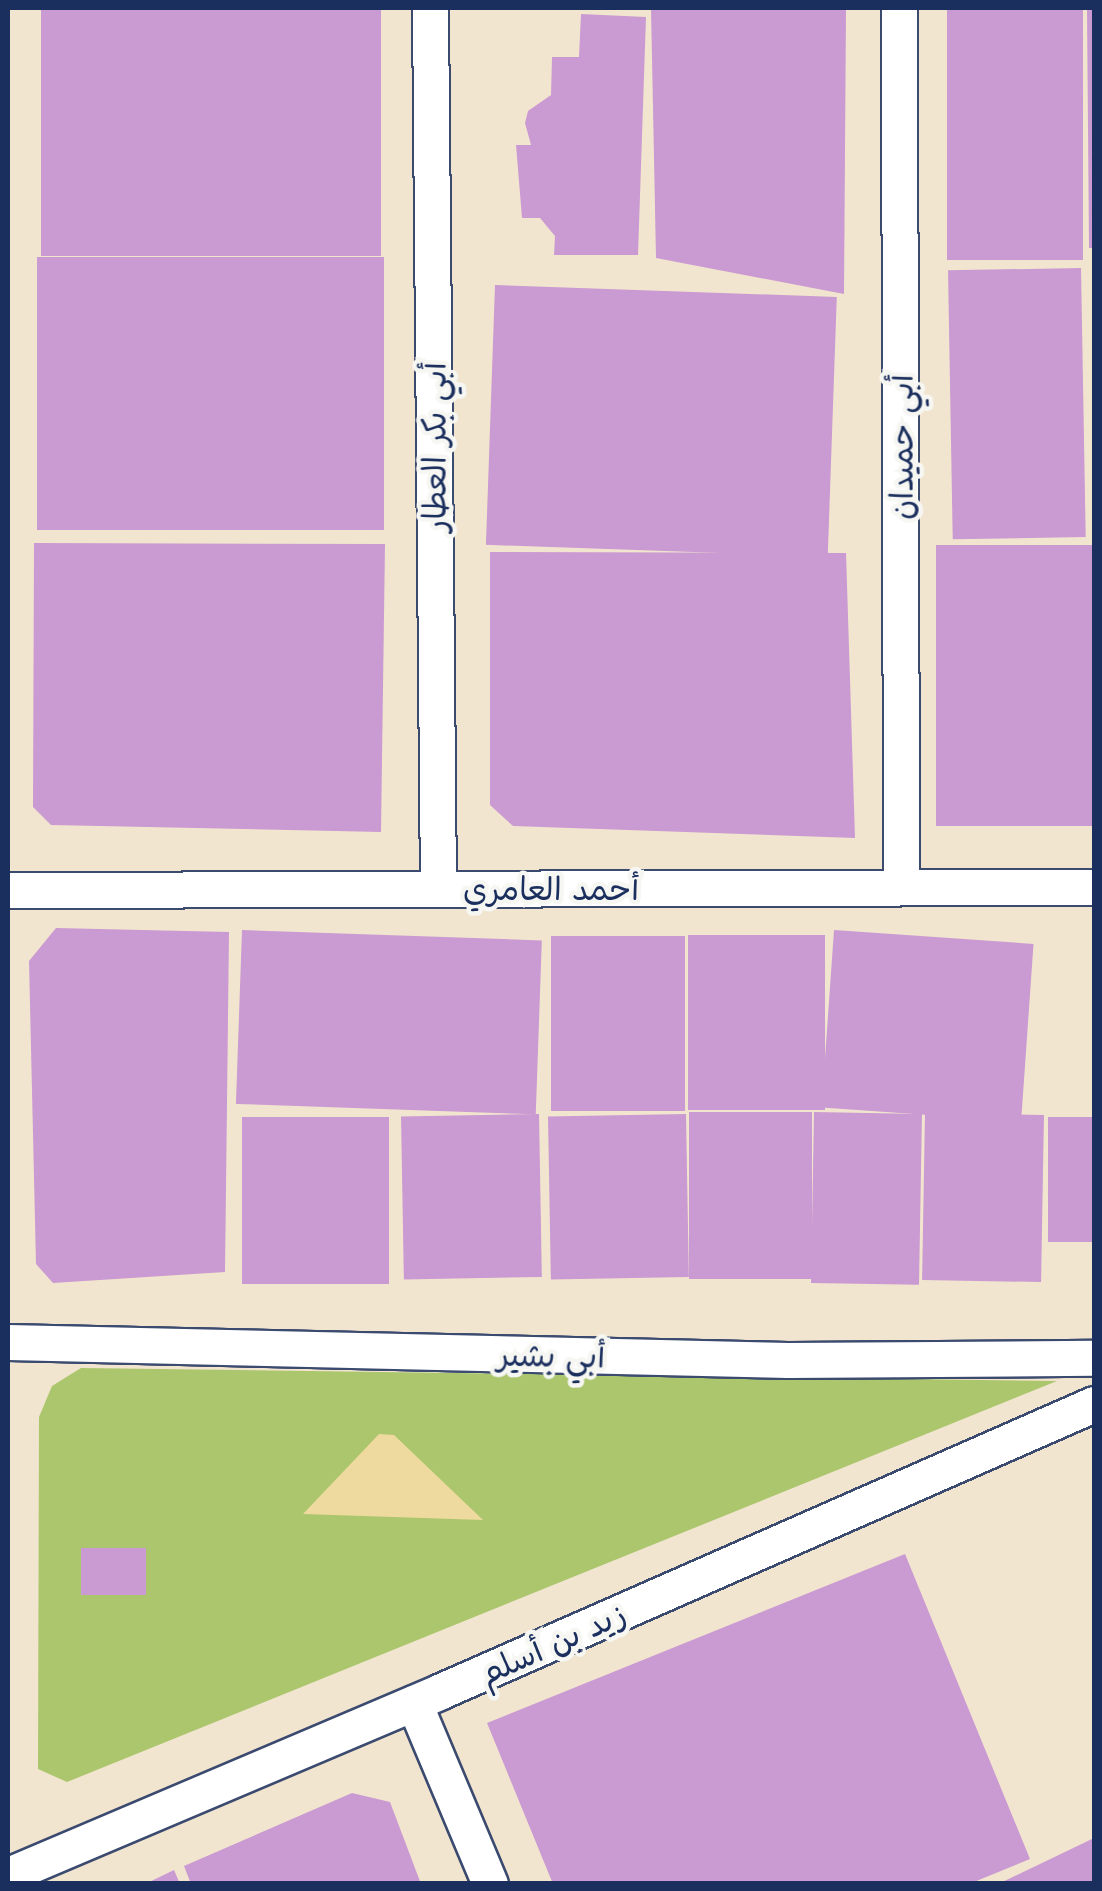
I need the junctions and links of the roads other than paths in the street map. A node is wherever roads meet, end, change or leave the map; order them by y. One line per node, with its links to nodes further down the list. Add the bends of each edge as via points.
1 (430, 8): 3 (street, أبي بكر العطار)
2 (899, 8): 4 (street, أبي حميدان)
3 (438, 887): 4 (street, أحمد العامري); 6 (street, أحمد العامري)
4 (900, 887): 5 (street, أحمد العامري)
5 (1094, 887)
6 (8, 890)
7 (8, 1342): 8 (street, أبي بشير, via 788,1360)
8 (1094, 1358)
9 (1094, 1404): 10 (street, زيد بن أسلم)
10 (414, 1703): 11 (street, زيد بن أسلم); 12 (street)
11 (8, 1875)
12 (490, 1884)

